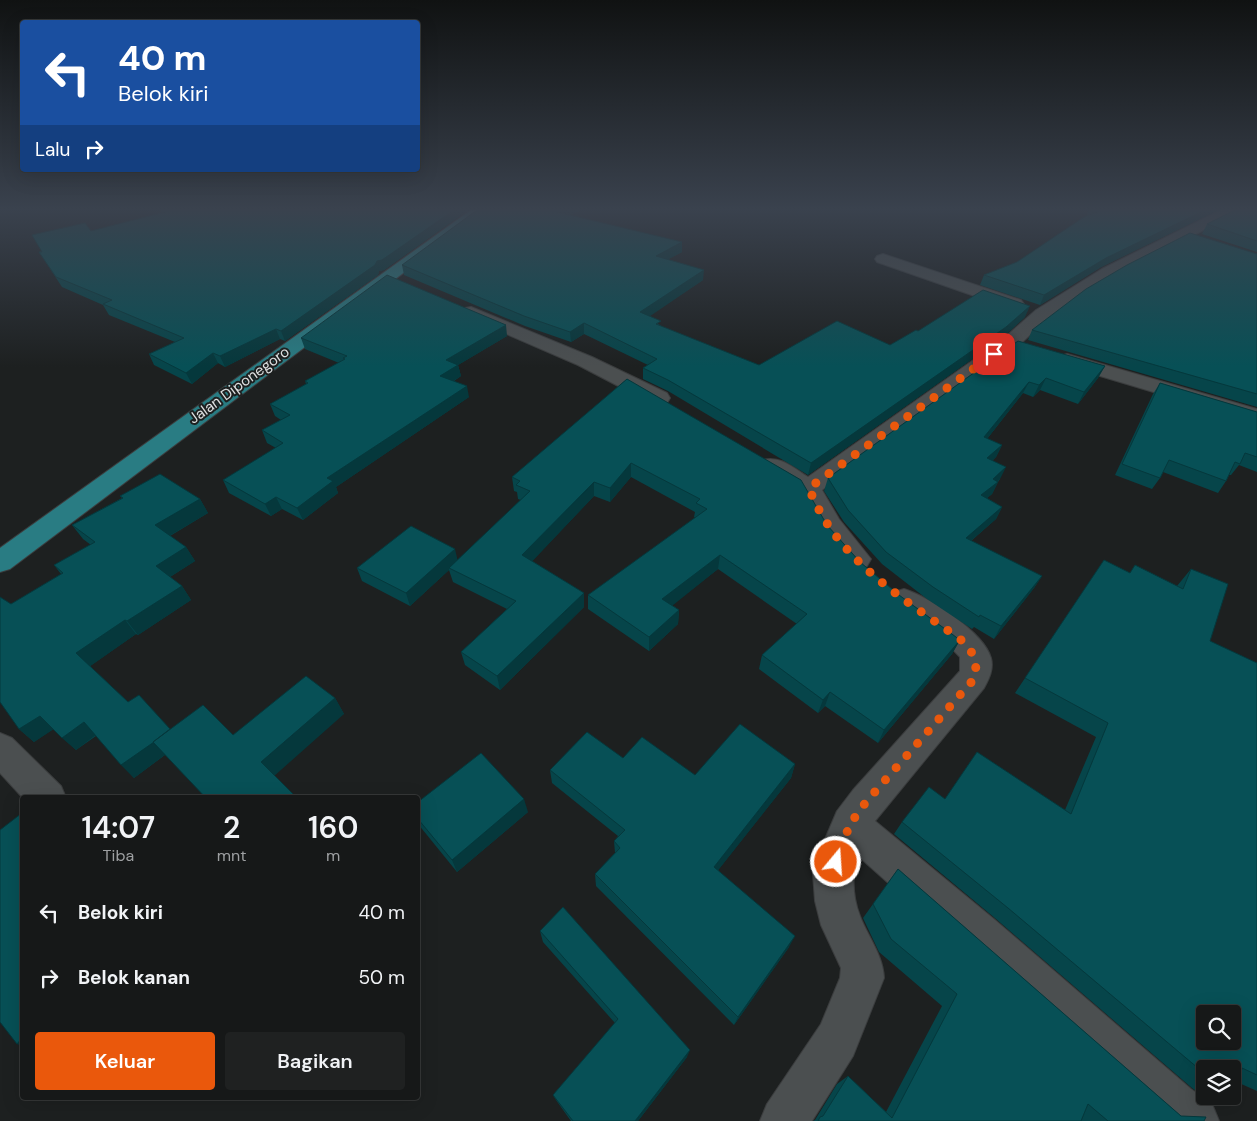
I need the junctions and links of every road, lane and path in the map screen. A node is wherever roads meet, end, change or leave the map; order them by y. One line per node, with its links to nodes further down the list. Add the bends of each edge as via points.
1 (416, 262): 11 (main road, Jalan Diponegoro)
2 (893, 262): 5 (street)
3 (1133, 262): 5 (street, via 1108,273)
4 (450, 303): 7 (street, via 585,361)
5 (1042, 314): 6 (street)
6 (1029, 349): 8 (street); 10 (street)
7 (676, 408)
8 (1257, 416)
9 (751, 453): 10 (street)
10 (809, 488): 14 (street, via 837,537 873,577 960,639 972,650 977,669 974,679)
11 (0, 562)
12 (0, 749): 13 (street)
13 (45, 795)
14 (850, 824): 15 (street, via 833,874 835,901 842,926 862,968 862,978 837,1040); 16 (street)
15 (784, 1121)
16 (1195, 1121)

